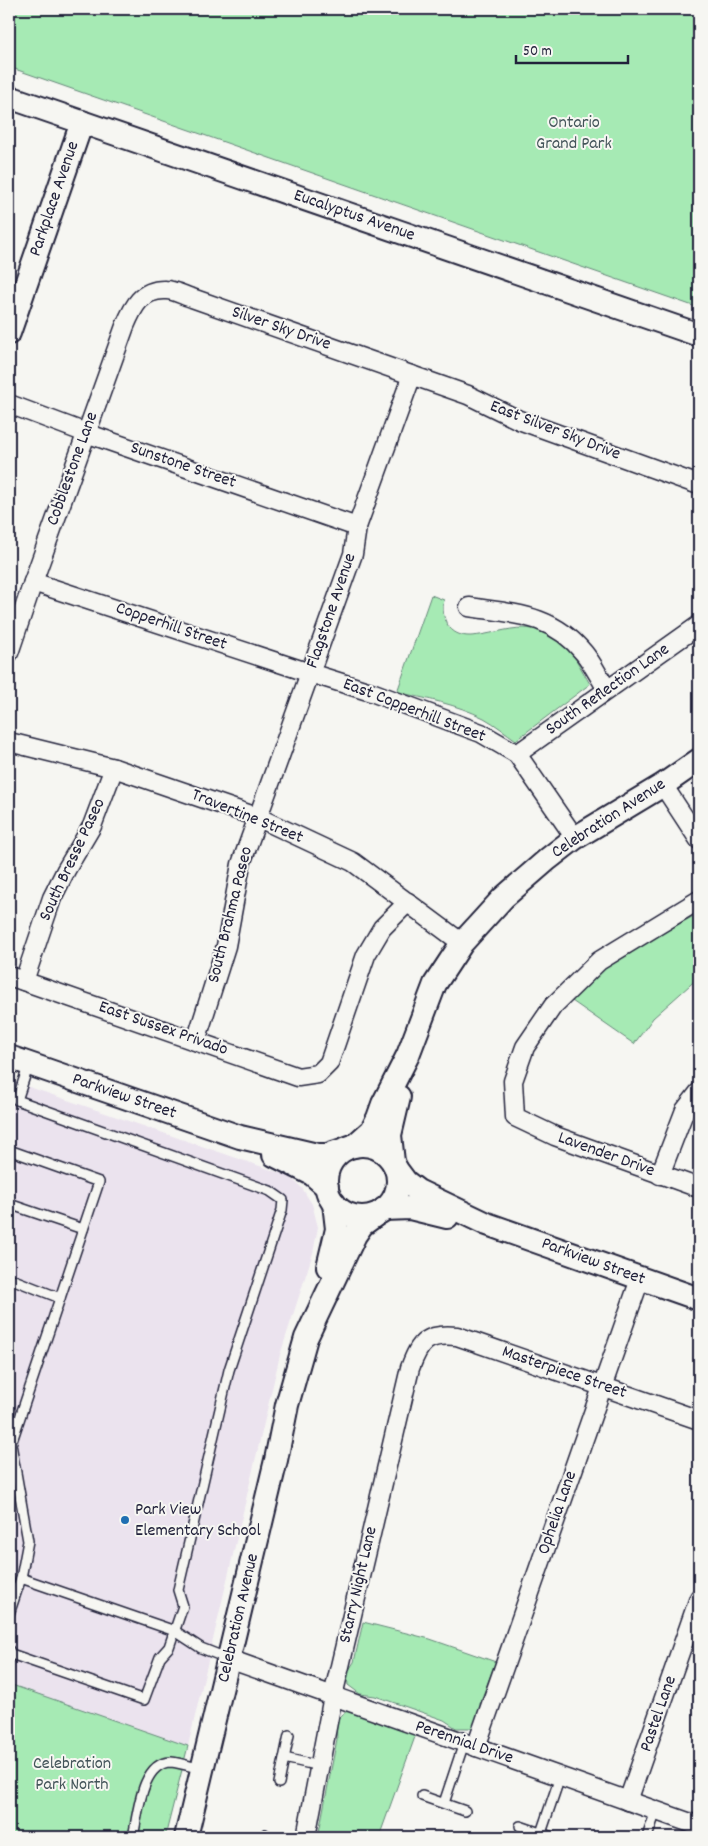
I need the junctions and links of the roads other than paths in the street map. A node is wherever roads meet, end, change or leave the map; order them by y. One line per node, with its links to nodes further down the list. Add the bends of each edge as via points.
1 (9, 97): 2 (street, Eucalyptus Avenue)
2 (82, 122): 4 (street, Parkplace Avenue); 5 (street, Eucalyptus Avenue)
3 (149, 292): 6 (street, Silver Sky Drive, via 167,290); 8 (street, Cobblestone Lane, via 134,305)
4 (9, 333)
5 (699, 335)
6 (412, 375): 9 (street, East Silver Sky Drive, via 468,395 519,420); 10 (street, Flagstone Avenue)
7 (9, 404): 8 (street, Sunstone Street)
8 (86, 433): 10 (street, Sunstone Street); 11 (street, Cobblestone Lane)
9 (699, 484)
10 (357, 527): 15 (street, Flagstone Avenue, via 354,554)
11 (33, 582): 14 (street, Cobblestone Lane); 15 (street, Copperhill Street)
12 (469, 607): 16 (street, via 529,616 557,628 584,653)
13 (699, 625): 16 (street, South Reflection Lane)
14 (9, 654)
15 (310, 673): 18 (street, East Copperhill Street, via 481,733); 22 (street, Flagstone Avenue)
16 (607, 689): 18 (street, South Reflection Lane)
17 (9, 742): 20 (street, Travertine Street)
18 (517, 754): 23 (street)
19 (699, 760): 21 (street, Celebration Avenue)
20 (114, 768): 22 (street, Travertine Street); 28 (street, South Bresse Paseo, via 92,826 66,870)
21 (663, 785): 23 (street, Celebration Avenue); 24 (street)
22 (257, 817): 26 (street, Travertine Street, via 353,862); 29 (street, South Brahma Paseo, via 241,864 226,946)
23 (575, 838): 27 (street, Celebration Avenue, via 503,898)
24 (699, 840)
25 (699, 900): 37 (street, Lavender Drive, via 599,961 553,1006 526,1047 512,1081 515,1117 555,1136)
26 (408, 902): 27 (street, Travertine Street); 29 (street, East Sussex Privado, via 382,928 366,955 329,1062 318,1074 298,1077)
27 (462, 943): 30 (street, Celebration Avenue, via 436,984)
28 (16, 978): 29 (street, East Sussex Privado)
29 (196, 1041)
30 (408, 1055): 34 (street, Celebration Avenue, via 372,1130); 36 (street, Celebration Avenue, via 390,1135)
31 (19, 1060): 33 (street, Parkview Street); 55 (lane, via 16,1100 270,1190 282,1200 282,1210 229,1370 178,1590 183,1606)
32 (699, 1092): 37 (street, via 685,1110)
33 (240, 1137): 34 (street, Parkview Street, via 317,1155); 39 (street, Parkview Street, via 312,1174)
34 (350, 1148): 36 (street, via 365,1145 376,1148 386,1154); 39 (street, via 332,1161 326,1178)
35 (9, 1150): 43 (lane, via 99,1182)
36 (395, 1166): 41 (street, via 397,1192); 42 (street, Parkview Street, via 418,1191)
37 (660, 1175): 38 (street, Lavender Drive)
38 (699, 1188)
39 (330, 1195): 41 (street, via 349,1214 368,1216); 48 (street, Celebration Avenue, via 337,1229)
40 (9, 1204): 43 (lane)
41 (381, 1212): 42 (street, Parkview Street, via 410,1208); 48 (street, Celebration Avenue, via 362,1225 355,1235)
42 (487, 1224): 45 (street, Parkview Street)
43 (83, 1229): 46 (lane)
44 (9, 1278): 46 (lane)
45 (640, 1278): 47 (street, Parkview Street); 50 (street, Ophelia Lane)
46 (60, 1298): 52 (lane, via 11,1444 28,1541)
47 (699, 1299)
48 (318, 1312): 57 (street, Celebration Avenue, via 306,1338 287,1405)
49 (428, 1339): 50 (street, Masterpiece Street, via 441,1334 457,1336); 58 (street, Starry Night Lane, via 417,1350 410,1368)
50 (602, 1387): 51 (street, Masterpiece Street); 60 (street, Ophelia Lane)
51 (699, 1420)
52 (21, 1578): 54 (lane); 55 (lane)
53 (699, 1598): 67 (street, Pastel Lane)
54 (9, 1614)
55 (174, 1631): 56 (lane, via 144,1700 11,1654); 57 (lane, via 201,1648)
56 (9, 1650)
57 (229, 1659): 58 (street, Perennial Drive); 63 (street, Celebration Avenue)
58 (333, 1696): 60 (street, Perennial Drive); 62 (street, Starry Night Lane)
59 (289, 1735): 61 (lane)
60 (470, 1745): 64 (street, Perennial Drive); 68 (lane)
61 (284, 1758): 62 (lane); 65 (lane)
62 (320, 1766): 76 (street, Starry Night Lane)
63 (202, 1769): 74 (lane, via 170,1762 157,1766 147,1777); 75 (street, Celebration Avenue)
64 (560, 1777): 67 (street, Perennial Drive); 73 (lane)
65 (279, 1783)
66 (422, 1796): 68 (lane)
67 (628, 1801): 69 (street, Perennial Drive)
68 (444, 1803): 70 (lane)
69 (656, 1810): 72 (street, Perennial Drive); 78 (lane)
70 (465, 1811)
71 (520, 1826): 73 (lane)
72 (699, 1826)
73 (541, 1833): 77 (lane)
74 (133, 1837)
75 (186, 1837)
76 (306, 1837)
77 (552, 1837)
78 (647, 1837)

